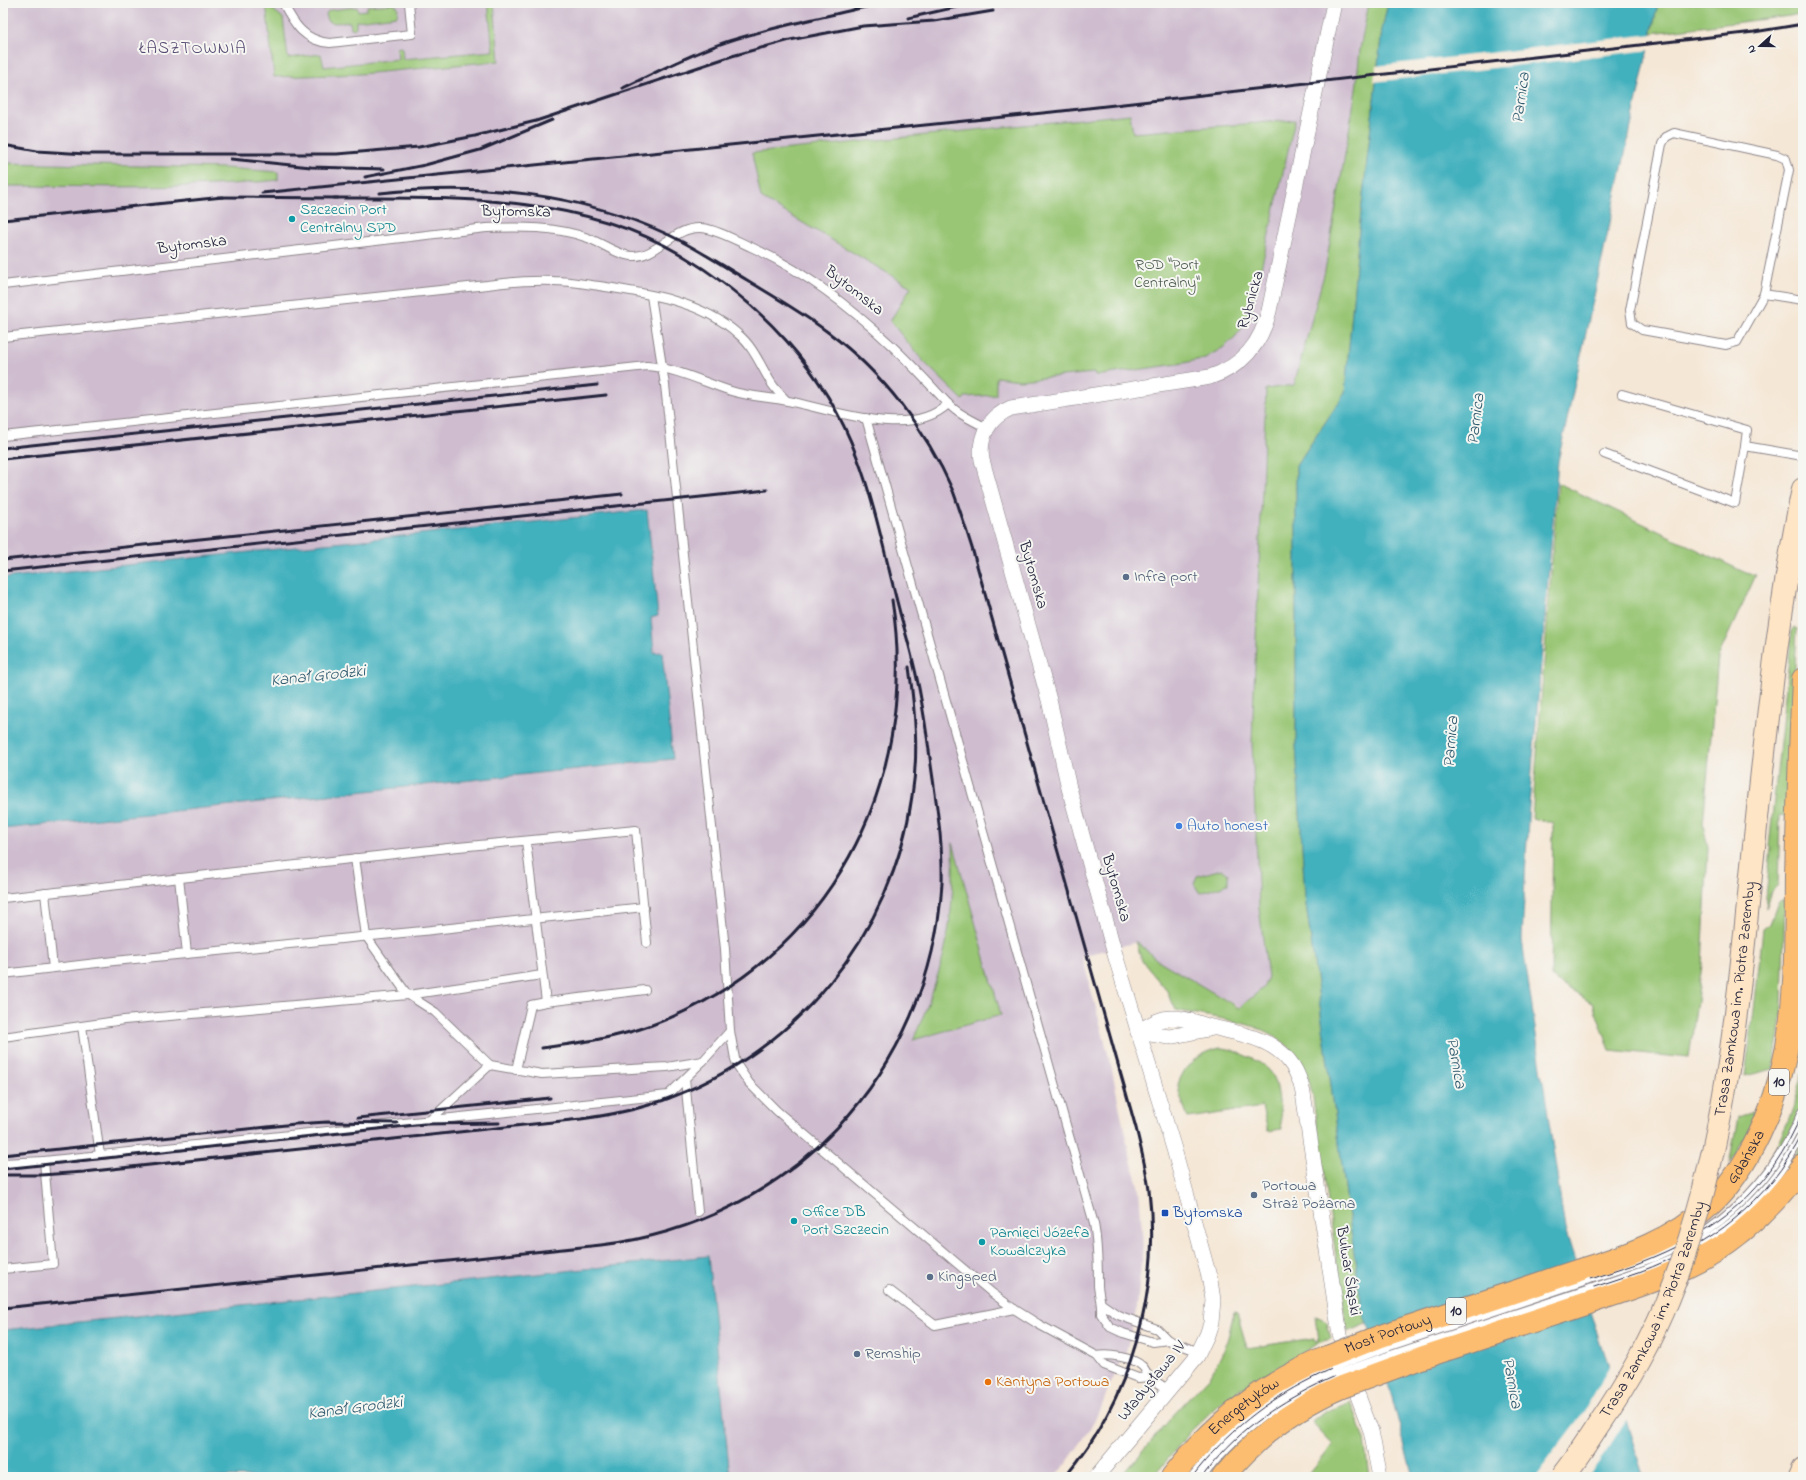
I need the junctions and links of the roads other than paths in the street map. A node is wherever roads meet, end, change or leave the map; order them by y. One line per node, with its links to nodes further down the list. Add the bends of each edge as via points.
1 (283, 3): 2 (lane, via 293,22 307,36 318,42 330,43 412,34)
2 (409, 3)
3 (1334, 3): 14 (street, Rybnicka, via 1269,311 1264,330 1253,348 1236,364 1216,375 1015,407 998,415)
4 (3, 285): 12 (lane, Bytomska, via 486,228 547,228 587,237 634,256 656,248 671,236 700,228 763,253 795,270 845,303 892,346)
5 (1764, 294): 5 (lane, via 1789,170 1786,159 1674,133 1666,137 1662,144 1630,310 1632,323 1642,330 1726,345 1737,342); 7 (lane)
6 (651, 296): 8 (lane, via 568,282 522,281); 9 (lane); 11 (lane, via 694,307 717,317 729,326 750,346)
7 (1803, 300)
8 (3, 336)
9 (662, 368): 11 (lane, via 732,392); 15 (lane, via 647,366 601,370); 41 (lane, via 724,949)
10 (1622, 394): 16 (lane, via 1747,430)
11 (786, 400): 13 (lane)
12 (948, 404): 13 (lane, via 939,412 908,421); 14 (lane, Bytomska)
13 (866, 418): 60 (lane, via 1094,1224)
14 (987, 428): 42 (street, Bytomska, via 982,441 982,460)
15 (3, 436)
16 (1745, 446): 17 (lane, via 1735,503); 18 (lane)
17 (1604, 454)
18 (1803, 456)
19 (1803, 489): 76 (main road, Trasa Zamkowa im. Piotra Zaremby, bridge, via 1778,627 1742,966 1721,1109 1707,1175 1695,1222 1668,1298 1640,1358 1604,1417)
20 (1803, 680): 24 (main road, Gdańska / 10)
21 (526, 841): 22 (lane); 28 (lane, via 636,830); 29 (lane)
22 (355, 858): 23 (lane); 30 (lane)
23 (179, 878): 25 (lane); 32 (lane)
24 (1796, 879): 27 (street, Gdańska); 33 (main road, Gdańska / 10)
25 (45, 893): 26 (lane); 34 (lane)
26 (3, 898)
27 (1803, 900)
28 (644, 907): 29 (lane); 31 (lane)
29 (536, 918): 30 (lane); 36 (lane)
30 (366, 936): 32 (lane); 38 (lane)
31 (647, 943)
32 (188, 954): 34 (lane)
33 (1799, 955): 58 (main road, Gdańska / 10, via 1792,1021 1782,1073 1767,1119 1750,1154 1709,1207 1675,1232 1636,1251)
34 (53, 968): 35 (lane)
35 (3, 974)
36 (542, 975): 38 (lane); 39 (lane)
37 (645, 990): 39 (lane)
38 (408, 995): 40 (lane); 45 (lane, via 435,1012)
39 (546, 1002): 46 (lane, via 530,1005)
40 (82, 1026): 43 (lane); 52 (lane)
41 (730, 1032): 44 (lane); 61 (lane, via 737,1065 757,1092 850,1174)
42 (1138, 1032): 48 (street, Bytomska); 62 (street, Bulwar Śląski, via 1152,1024 1172,1018 1248,1034 1264,1041 1284,1056 1298,1076 1303,1088)
43 (3, 1036)
44 (703, 1061): 46 (lane, via 666,1067 542,1074); 47 (lane)
45 (490, 1065): 46 (lane); 50 (lane)
46 (516, 1070)
47 (685, 1079): 50 (lane, via 668,1095); 56 (lane)
48 (1155, 1089): 64 (street, Władysława IV, via 1212,1285 1211,1319)
49 (1803, 1111): 58 (lane, via 1770,1171 1728,1215 1704,1233 1671,1250)
50 (430, 1120): 52 (lane)
51 (1803, 1133): 58 (lane, via 1769,1185 1725,1228 1674,1258)
52 (100, 1155): 53 (lane)
53 (44, 1161): 54 (lane); 57 (lane, via 53,1264)
54 (3, 1163)
55 (1803, 1166): 58 (main road, 10, via 1757,1220 1718,1250 1673,1274)
56 (698, 1212)
57 (3, 1269)
58 (1588, 1285): 66 (main road, Most Portowy / 10, bridge, via 1413,1361); 66 (main road, Most Portowy / 10, bridge, via 1381,1336)
59 (889, 1290): 61 (lane, via 935,1325)
60 (1102, 1304): 63 (lane, via 1118,1315 1157,1329); 63 (lane, via 1101,1314 1114,1329 1152,1342)
61 (1014, 1309): 65 (lane)
62 (1340, 1335)
63 (1168, 1340): 64 (lane)
64 (1199, 1352): 68 (street, Władysława IV)
65 (1097, 1356): 67 (lane, via 1104,1365 1138,1378); 67 (lane, via 1109,1354 1130,1360 1142,1365)
66 (1340, 1376): 71 (main road, Energetyków / 10, via 1296,1370 1266,1388 1243,1404 1200,1443); 72 (lane, via 1295,1386 1262,1407 1222,1442); 73 (lane, via 1294,1395 1259,1419 1233,1441); 74 (main road, Energetyków / 10, via 1315,1399 1276,1425 1242,1455); 75 (street, via 1371,1431)
67 (1149, 1377): 68 (lane)
68 (1169, 1390): 70 (street, Władysława IV)
69 (1803, 1470): 77 (main road)
70 (1096, 1477)
71 (1172, 1477)
72 (1192, 1477)
73 (1202, 1477)
74 (1223, 1477)
75 (1380, 1477)
76 (1562, 1477)
77 (1800, 1477)

